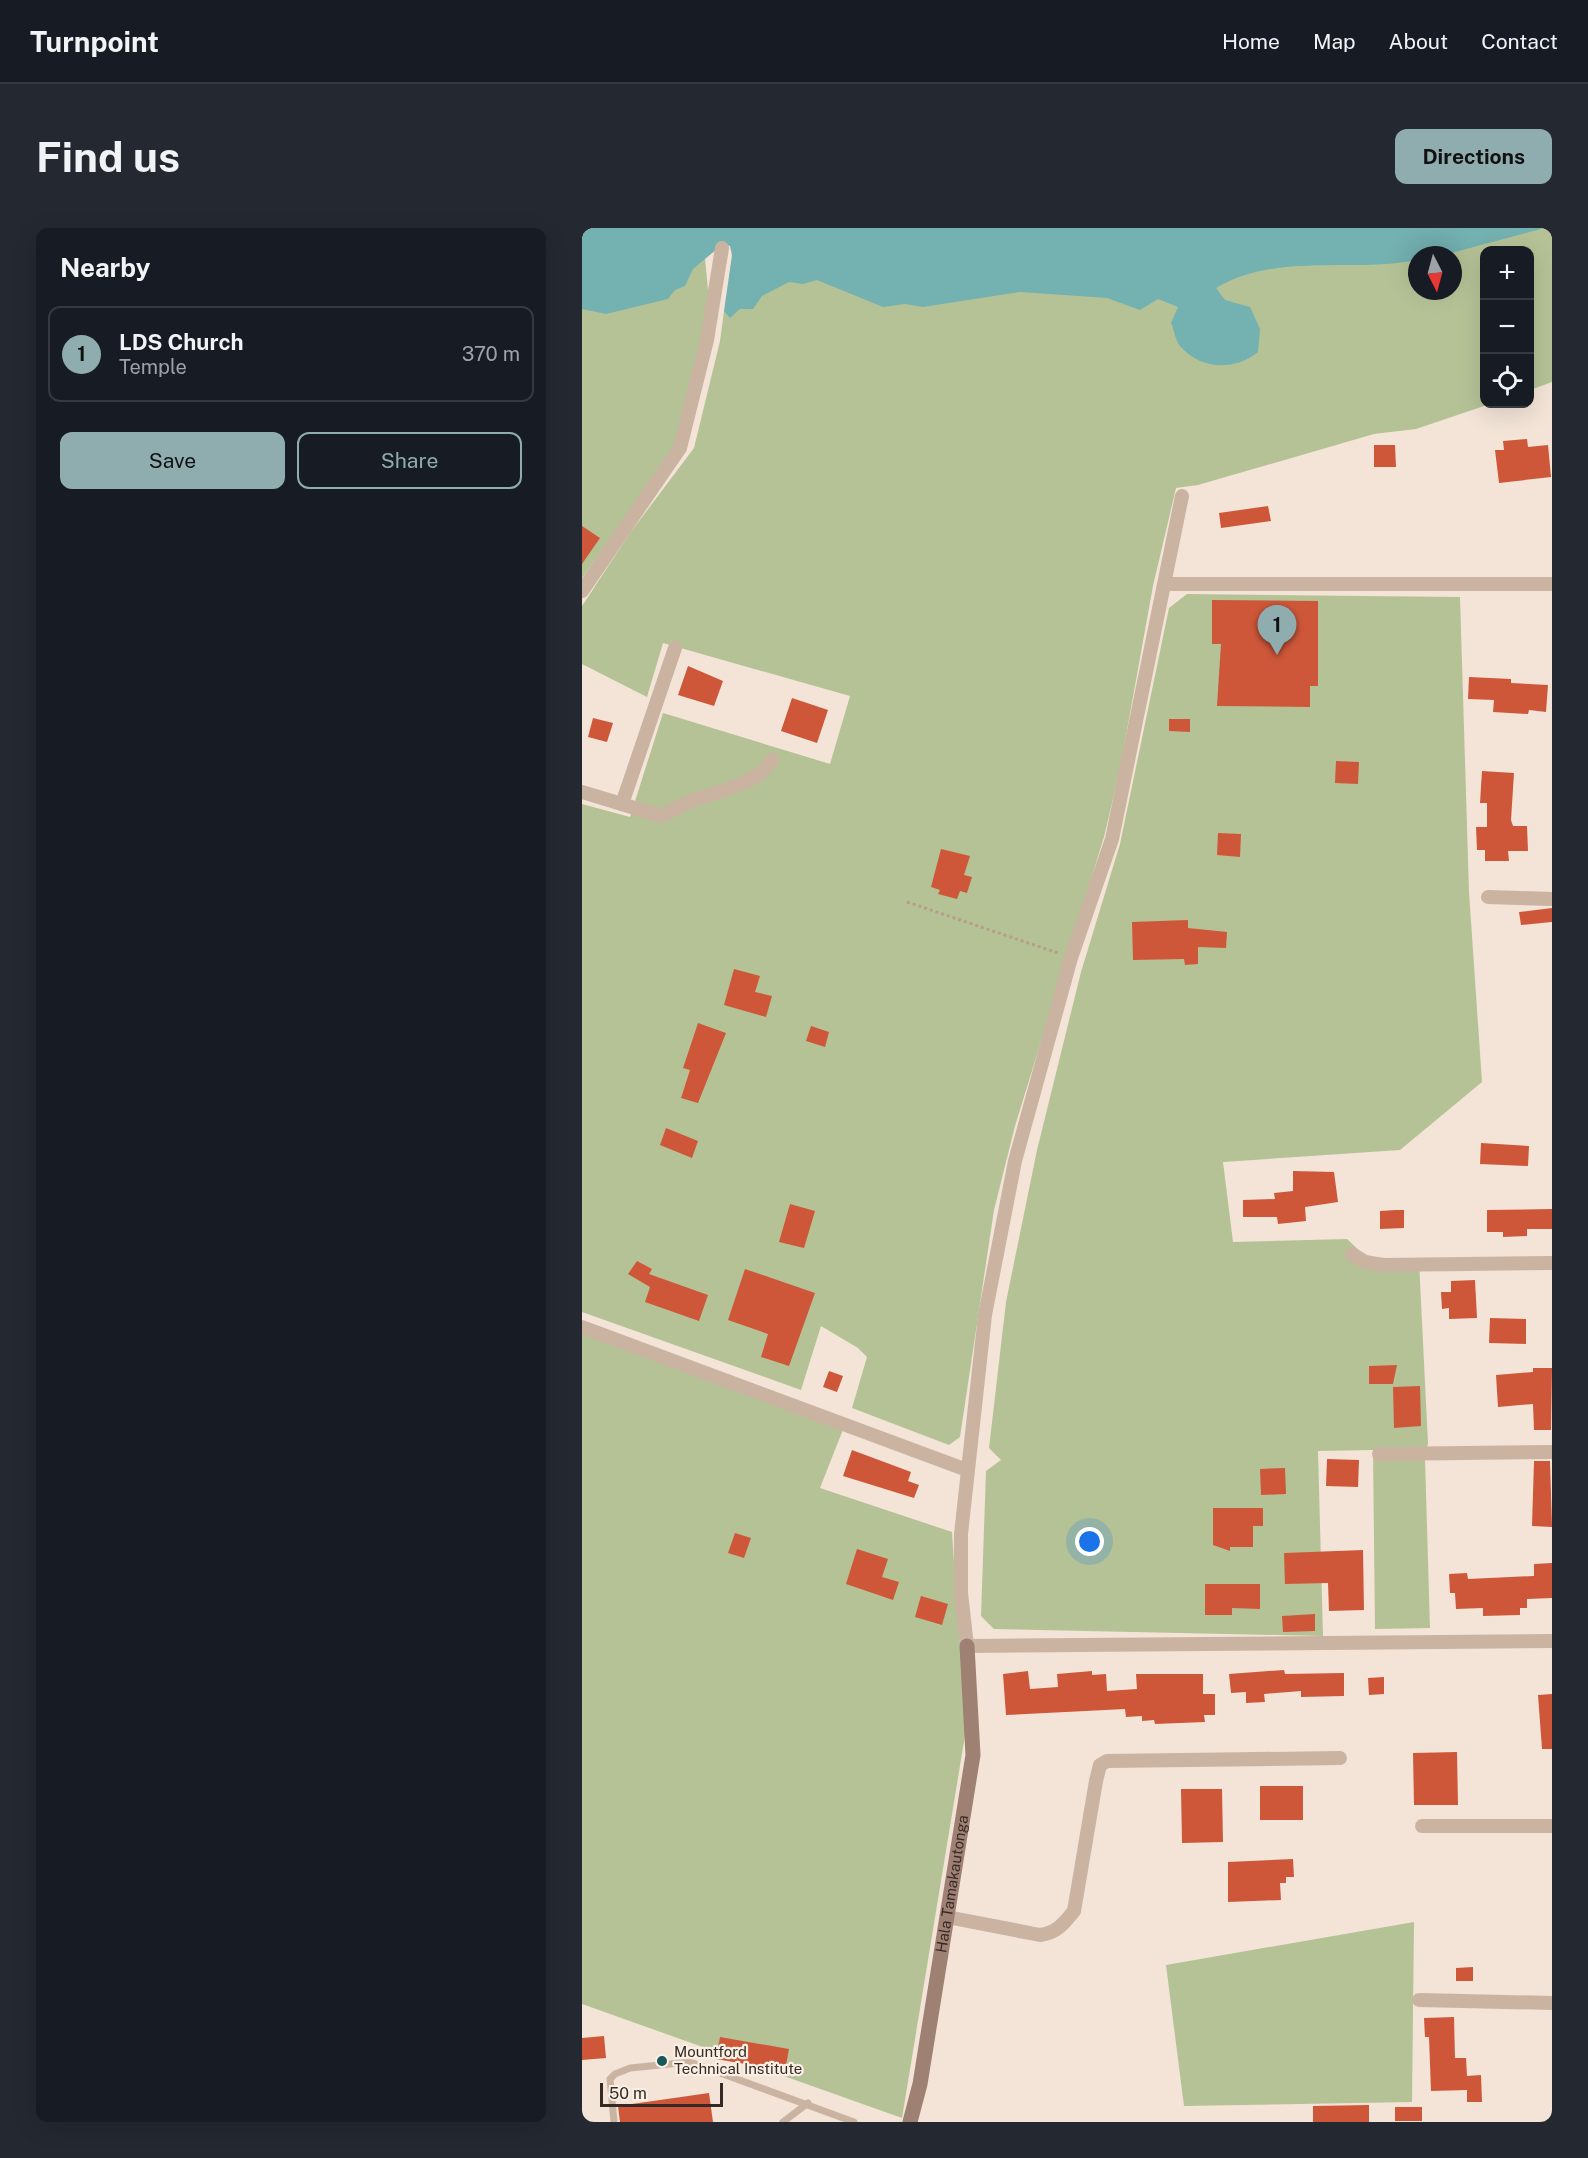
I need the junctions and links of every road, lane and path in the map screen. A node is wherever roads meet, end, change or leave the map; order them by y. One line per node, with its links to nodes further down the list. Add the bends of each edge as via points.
1 (722, 248): 5 (street, via 707,340 680,448)
2 (1182, 496): 3 (street)
3 (1164, 584): 4 (street); 13 (street, via 1112,839)
4 (1552, 584)
5 (582, 591)
6 (675, 648): 9 (street)
7 (772, 760): 9 (street, via 767,768 736,786 661,816)
8 (582, 792): 9 (street)
9 (622, 804)
10 (1488, 897): 11 (street)
11 (1552, 899)
12 (907, 902): 13 (path)
13 (1071, 958): 19 (street, via 1015,1161 985,1315)
14 (1352, 1254): 15 (street, via 1365,1262 1383,1265)
15 (1552, 1263)
16 (582, 1328): 19 (street)
17 (1552, 1452): 18 (street)
18 (1379, 1454)
19 (967, 1470): 21 (street, via 961,1534)
20 (1552, 1641): 21 (street)
21 (967, 1646): 25 (street, Hala Tamakautonga, via 973,1755)
22 (1340, 1758): 25 (street, via 1107,1761 1100,1765 1096,1781 1074,1911 1062,1926 1053,1934 1040,1935)
23 (1422, 1826): 24 (street)
24 (1552, 1826)
25 (947, 1917): 32 (street, Hala Tamakautonga, via 920,2084)
26 (1419, 2000): 27 (street)
27 (1552, 2003)
28 (808, 2103): 29 (lane, via 690,2062 630,2067 610,2079); 30 (lane); 31 (lane)
29 (614, 2122)
30 (783, 2122)
31 (854, 2122)
32 (910, 2122)

